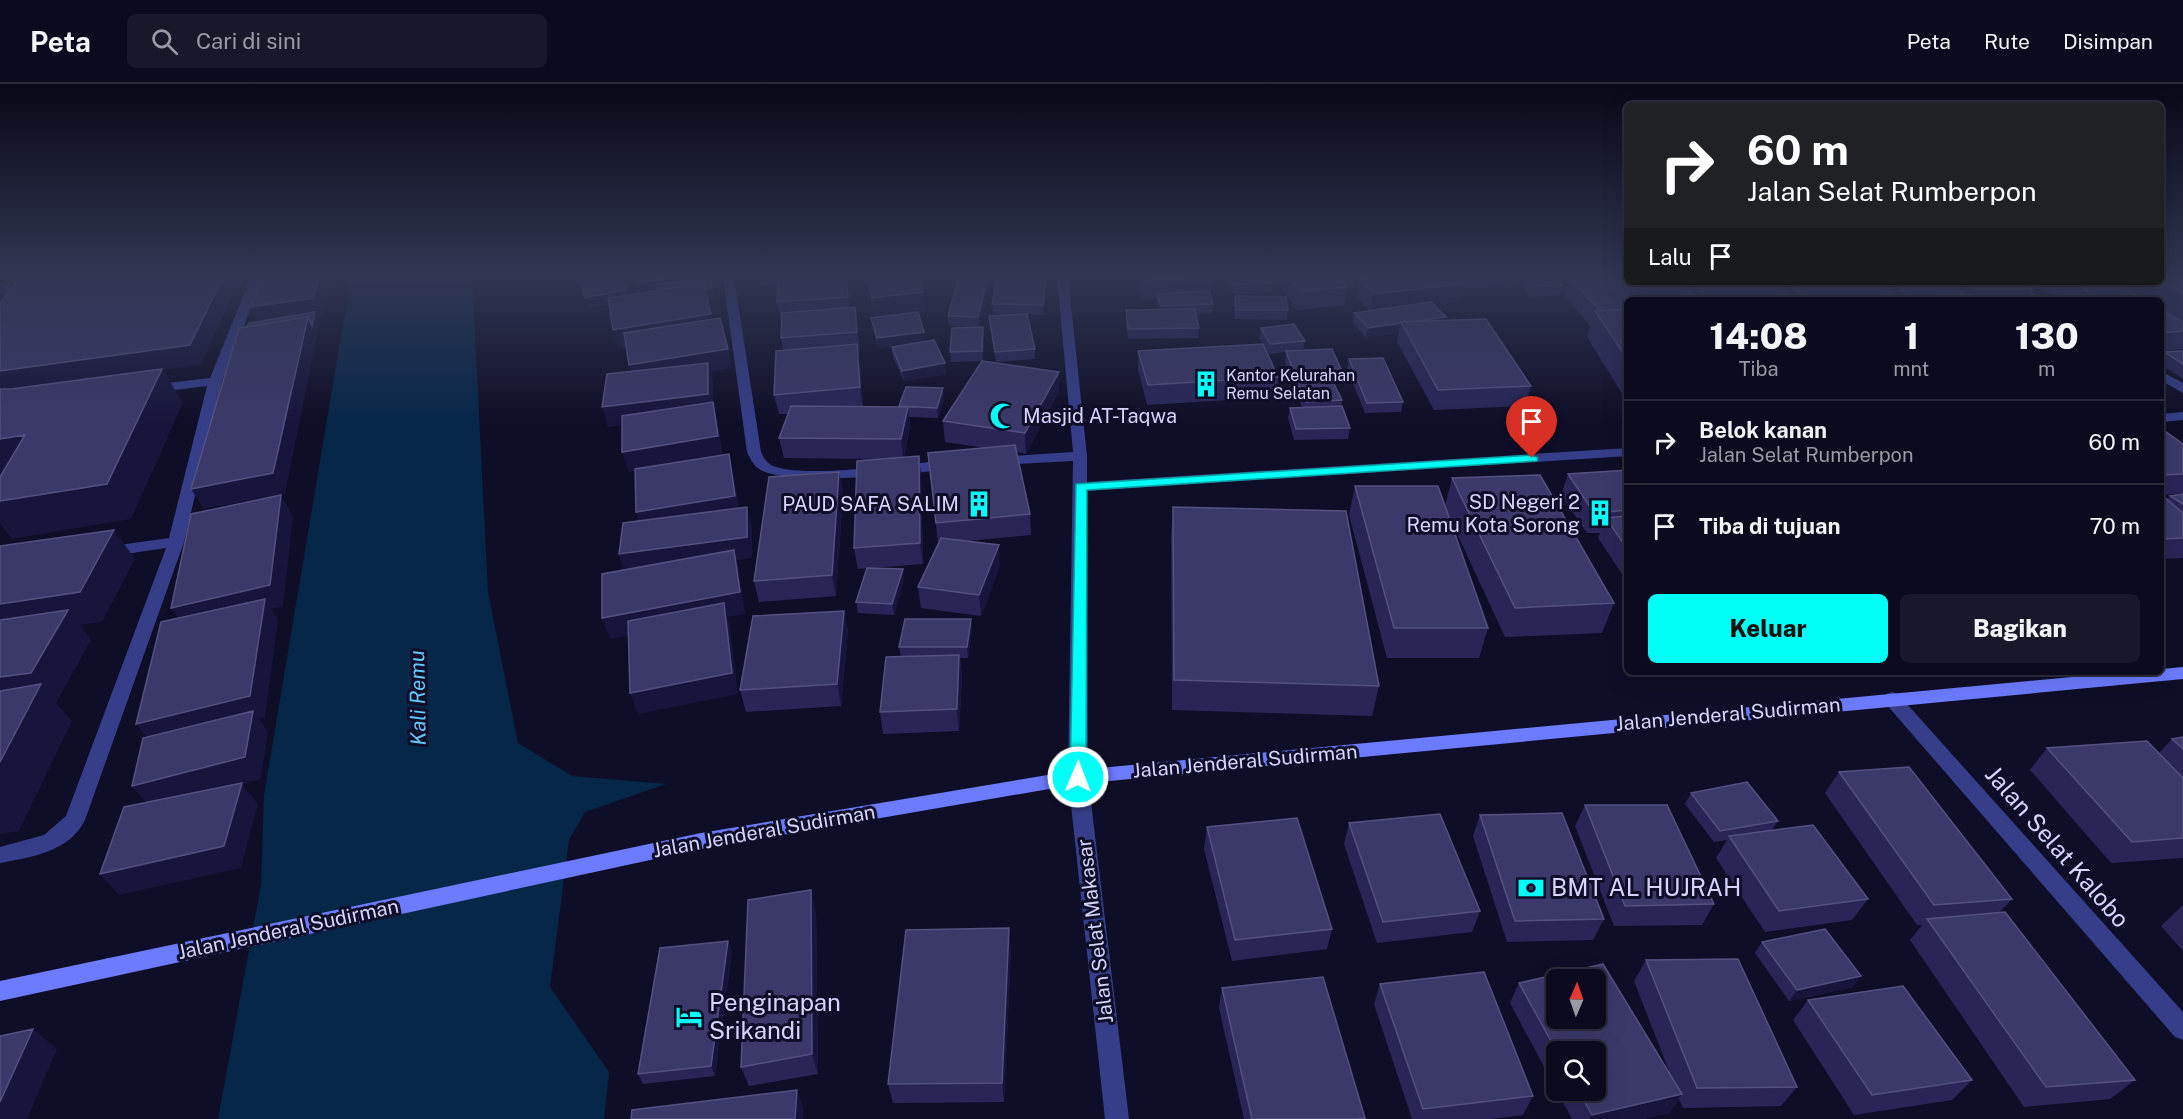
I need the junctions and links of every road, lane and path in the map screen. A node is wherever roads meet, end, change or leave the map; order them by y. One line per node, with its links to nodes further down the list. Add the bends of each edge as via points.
1 (237, 325): 5 (street)
2 (735, 325): 13 (street, via 754,452 768,468 814,473)
3 (1067, 325): 11 (street, Jalan Selat Makasar)
4 (2164, 377): 6 (street)
5 (215, 381): 7 (street); 15 (street)
6 (2183, 389)
7 (134, 392)
8 (2183, 416): 9 (street)
9 (2164, 418)
10 (1624, 452): 14 (street)
11 (1080, 456): 12 (street); 14 (street, Jalan Selat Makasar)
12 (987, 462)
13 (964, 464)
14 (1081, 487): 21 (street, Jalan Selat Makasar)
15 (176, 542): 16 (street); 22 (street, via 70,829 49,843)
16 (94, 554)
17 (2183, 673): 19 (main road, Jalan Jenderal Sudirman)
18 (2161, 675): 20 (main road, Jalan Jenderal Sudirman)
19 (2164, 675)
20 (1892, 699): 21 (main road, Jalan Jenderal Sudirman); 24 (street, Jalan Selat Kalobo)
21 (1078, 777): 23 (main road, Jalan Jenderal Sudirman, via 701,841); 25 (street, Jalan Selat Makasar)
22 (0, 855)
23 (0, 991)
24 (2183, 1029)
25 (1117, 1119)

